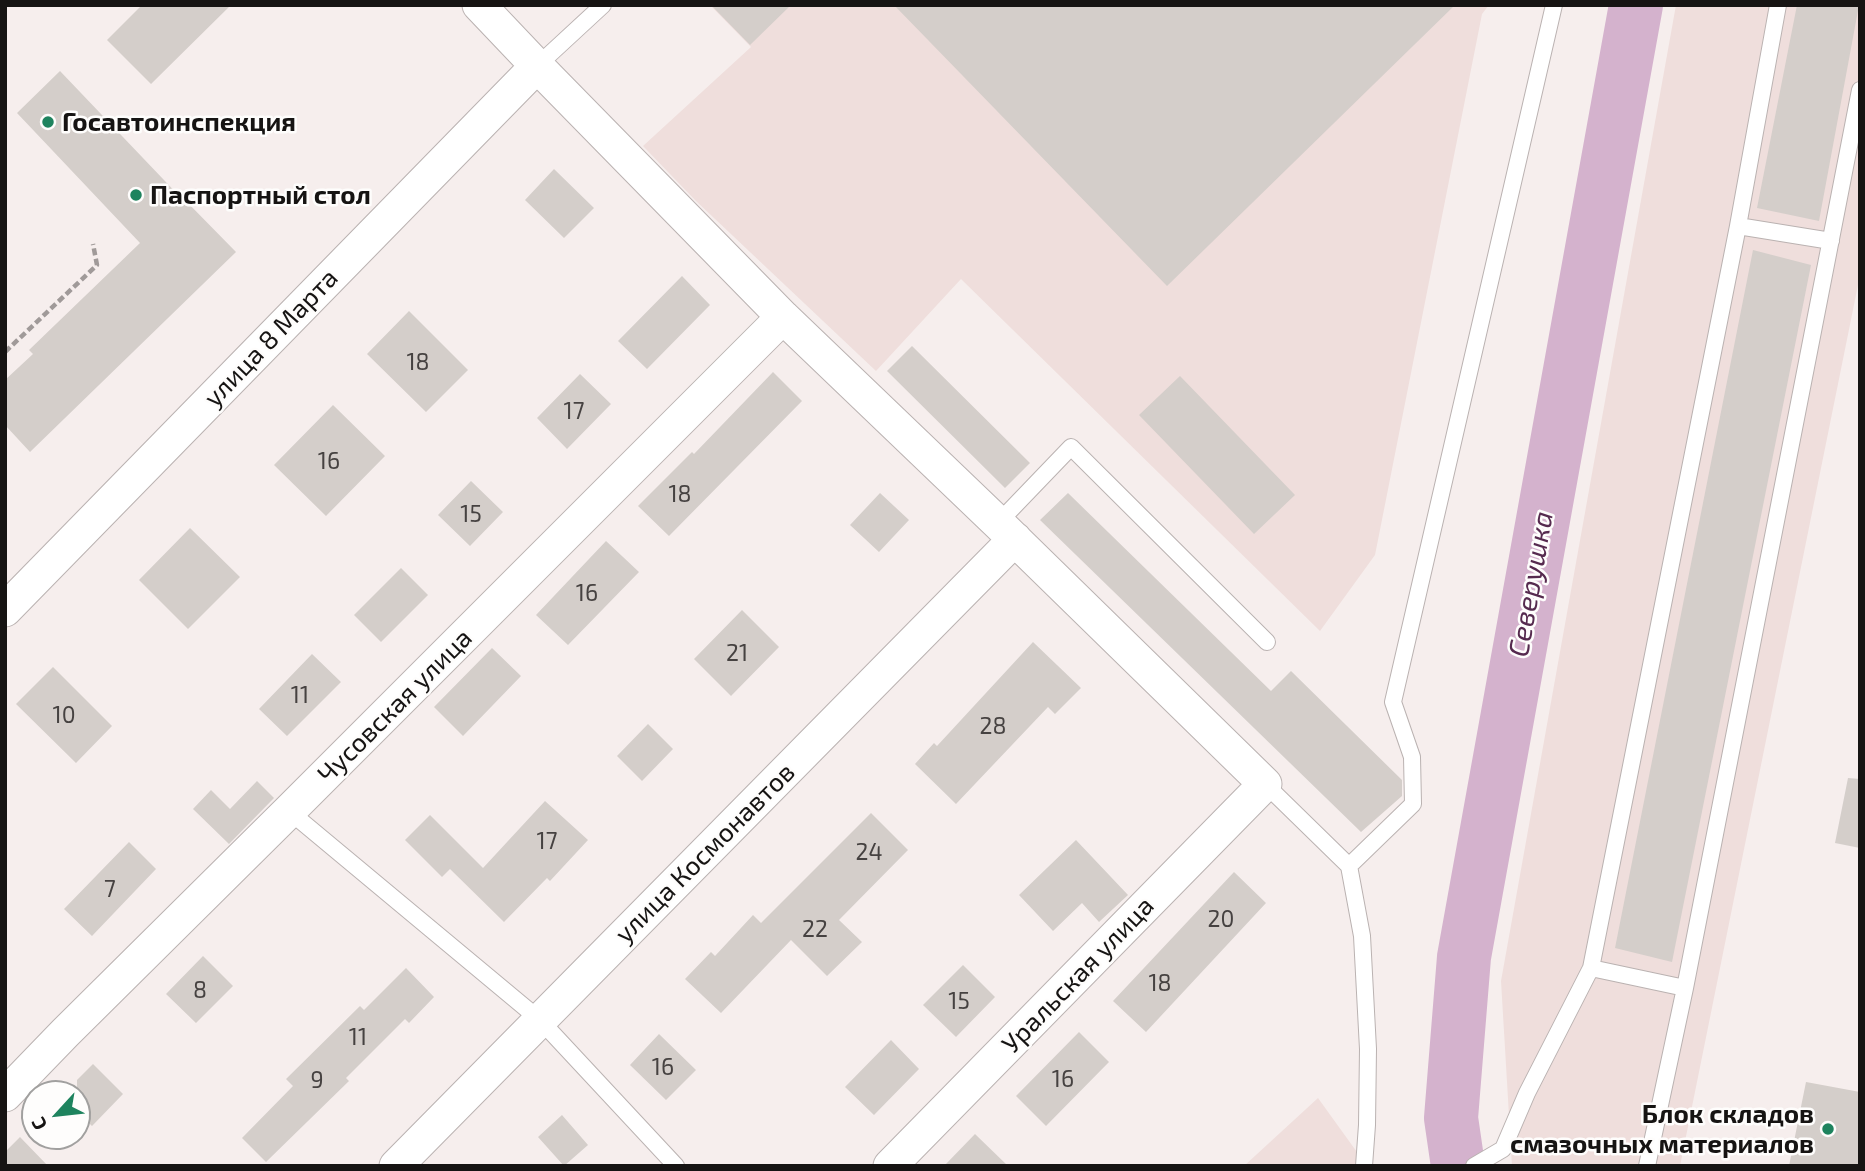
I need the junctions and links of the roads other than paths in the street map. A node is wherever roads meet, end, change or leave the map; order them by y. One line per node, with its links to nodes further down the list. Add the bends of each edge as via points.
1 (479, 5): 5 (street)
2 (603, 5): 5 (lane)
3 (1554, 5): 15 (lane, via 1393,702 1412,757 1413,804)
4 (1778, 5): 7 (lane)
5 (537, 66): 9 (street); 11 (street, улица 8 Марта)
6 (1860, 90): 8 (lane)
7 (1738, 226): 8 (lane); 16 (lane)
8 (1831, 241): 17 (lane)
9 (783, 317): 10 (street); 14 (street, Чусовская улица)
10 (1006, 531): 12 (lane, via 1071,447); 13 (street); 18 (street, улица Космонавтов)
11 (5, 610)
12 (1267, 642)
13 (1265, 784): 15 (lane); 22 (street, Уральская улица)
14 (289, 811): 18 (lane); 19 (street, Чусовская улица)
15 (1349, 866): 23 (lane, via 1362,936 1368,1049)
16 (1591, 968): 17 (lane); 24 (lane, via 1503,1149)
17 (1685, 988): 25 (lane)
18 (540, 1020): 20 (street, улица Космонавтов); 21 (lane)
19 (5, 1095)
20 (396, 1166)
21 (676, 1166)
22 (890, 1166)
23 (1364, 1166)
24 (1474, 1166)
25 (1647, 1166)

